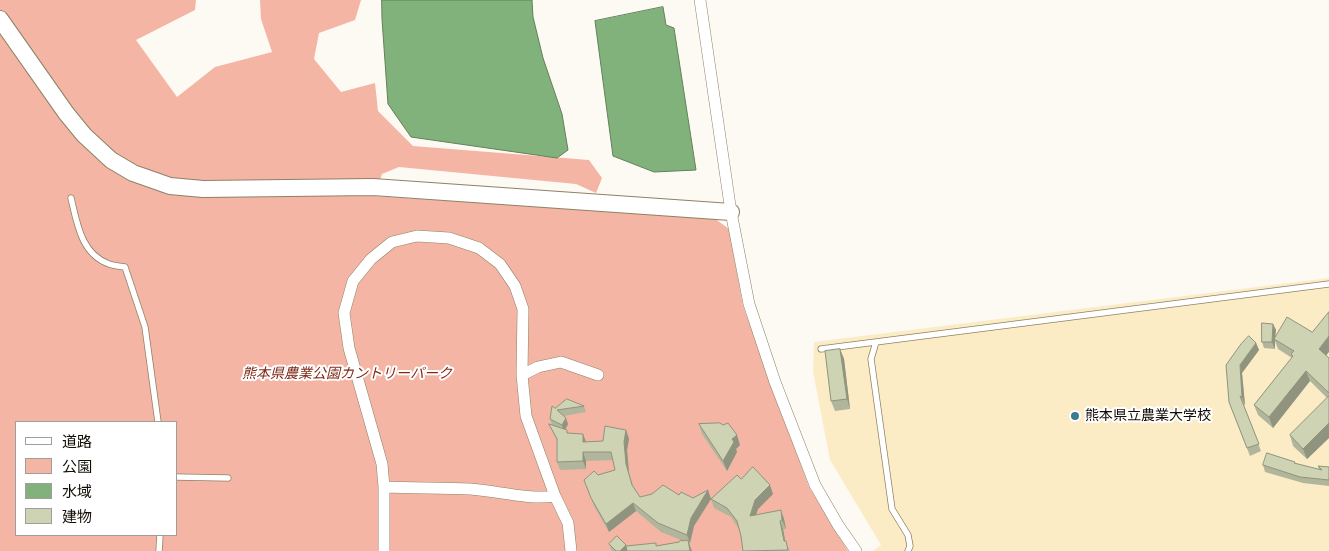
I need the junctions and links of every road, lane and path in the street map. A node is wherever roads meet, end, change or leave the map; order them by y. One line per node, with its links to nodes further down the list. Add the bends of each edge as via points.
1 (700, 0): 4 (street)
2 (0, 19): 4 (street, via 84,135 111,160 133,173 170,186 203,189 373,187)
3 (71, 198): 10 (lane, via 81,238 93,255 108,264 125,267 145,327)
4 (730, 212): 19 (street, via 749,304 775,382 815,485)
5 (1329, 284): 6 (lane)
6 (876, 342): 7 (lane); 20 (lane, via 872,359 892,509 908,534)
7 (821, 349)
8 (522, 375): 9 (street, via 538,367 561,362); 13 (street, via 523,309 515,286 500,264 479,248 449,238 417,236 392,242 371,258 353,281 344,314 349,348 382,464); 14 (street, via 526,416)
9 (598, 375)
10 (158, 421)
11 (178, 477): 12 (lane)
12 (228, 478)
13 (384, 487): 14 (street, via 469,489 540,498); 17 (street)
14 (555, 496): 18 (street, via 568,523)
15 (160, 536): 16 (lane)
16 (159, 551)
17 (384, 551)
18 (571, 551)
19 (856, 551)
20 (908, 551)

